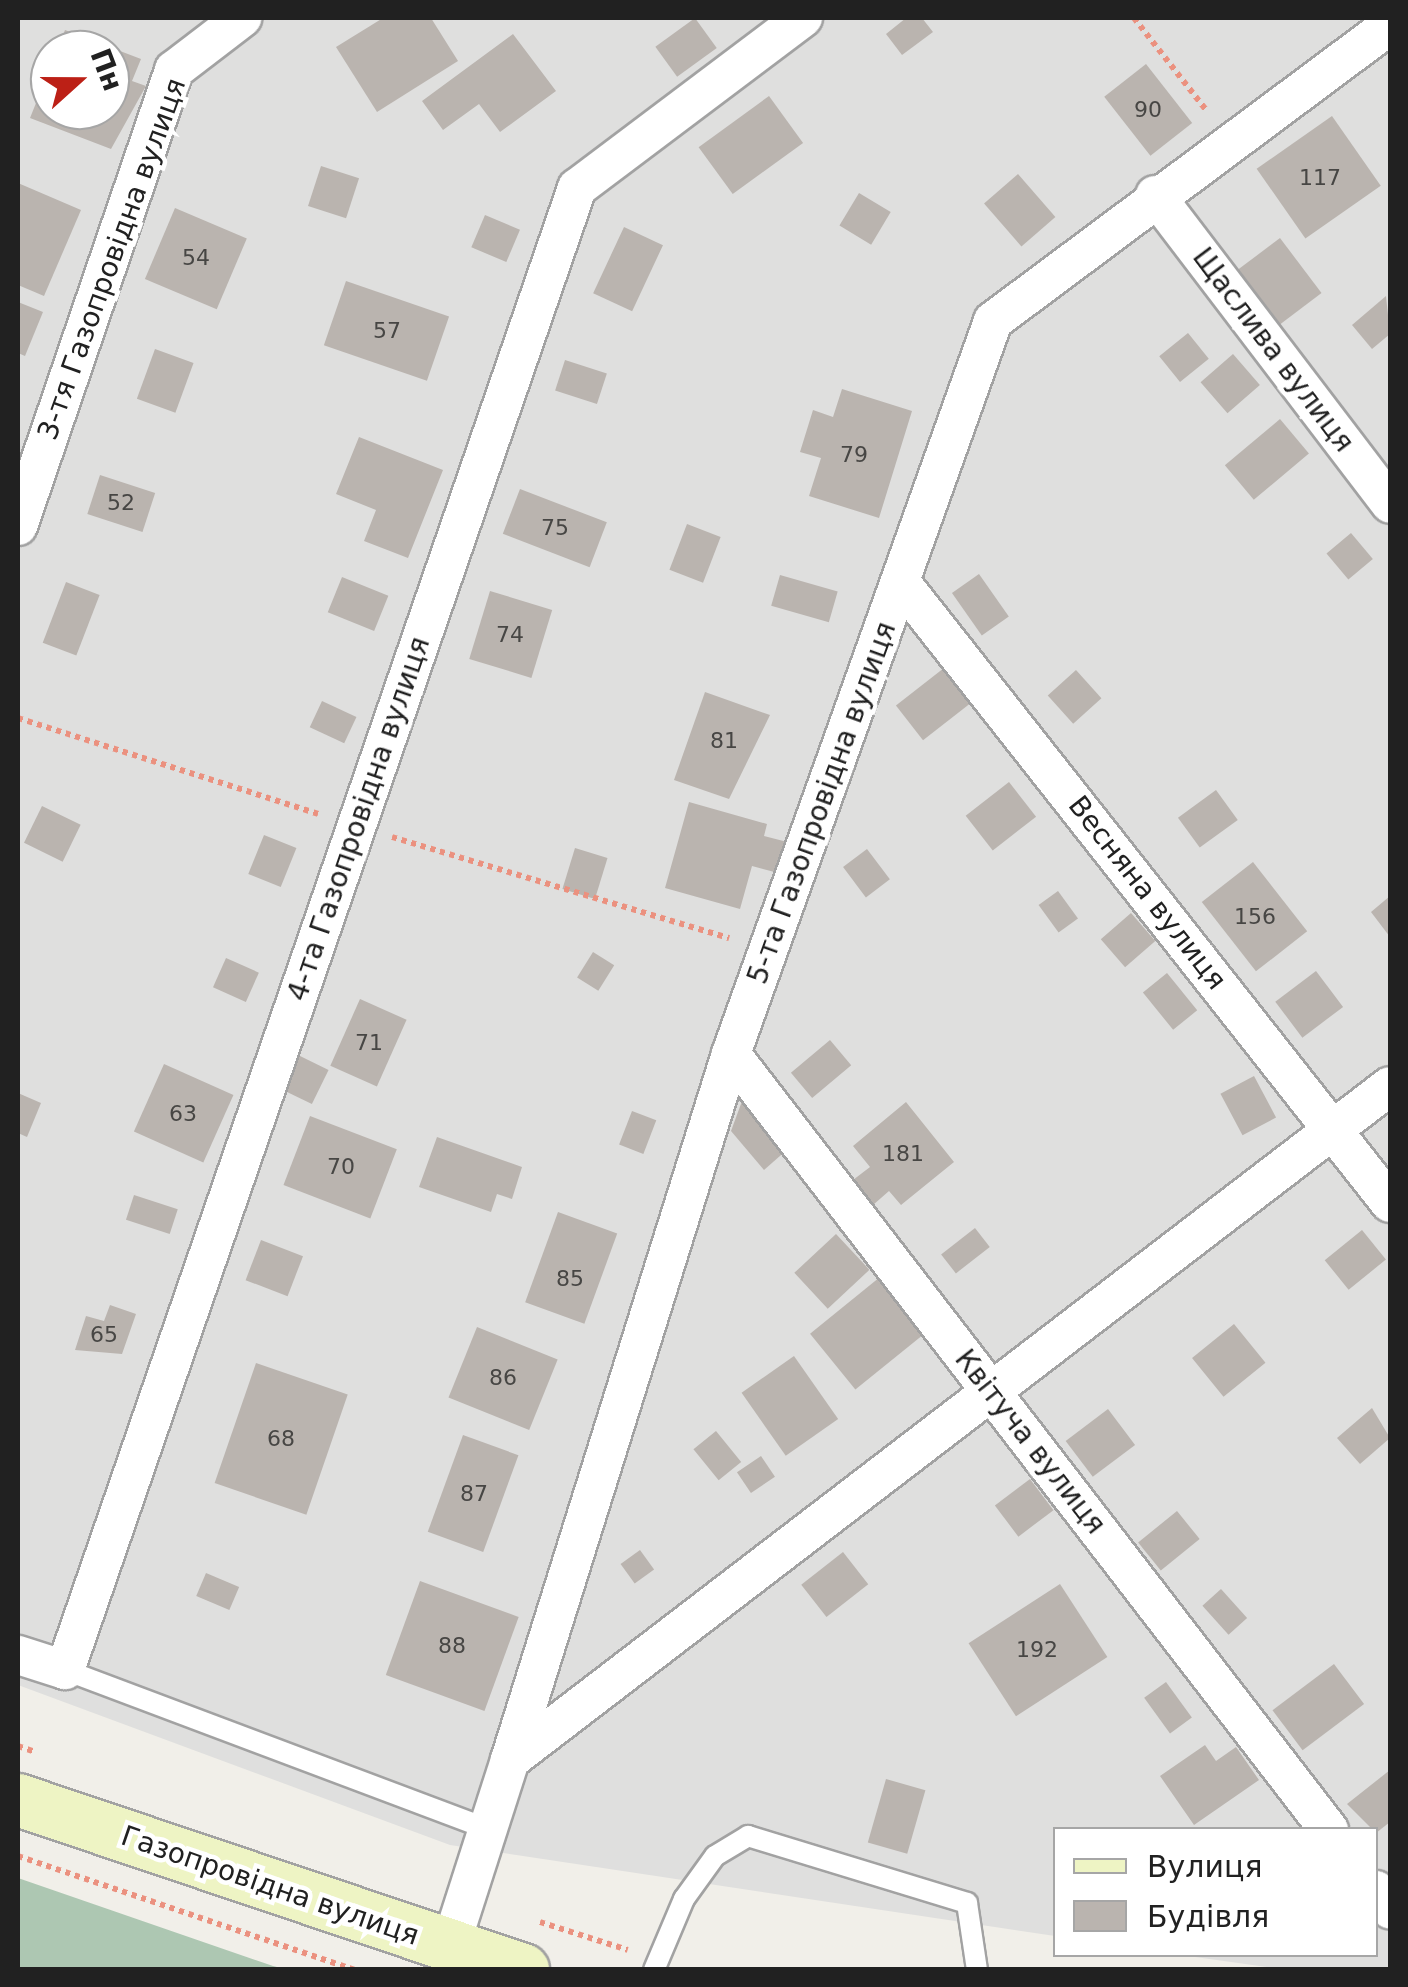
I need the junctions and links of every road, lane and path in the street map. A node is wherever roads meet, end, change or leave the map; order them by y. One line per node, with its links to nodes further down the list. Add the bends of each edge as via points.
1 (242, 18): 8 (street, 3-тя Газопровідна вулиця, via 174,70)
2 (803, 18): 16 (street, 4-та Газопровідна вулиця, via 577,188)
3 (1134, 18): 5 (path)
4 (1390, 25): 5 (street, 5-та Газопровідна вулиця)
5 (1229, 140): 6 (street, 5-та Газопровідна вулиця)
6 (1155, 195): 7 (street, Щаслива вулиця); 9 (street, 5-та Газопровідна вулиця, via 993,321)
7 (1390, 504)
8 (18, 526)
9 (902, 584): 10 (street, 5-та Газопровідна вулиця); 12 (street, Весняна вулиця)
10 (731, 1054): 14 (street, Квітуча вулиця); 17 (street, 5-та Газопровідна вулиця)
11 (1390, 1086): 12 (street)
12 (1334, 1130): 13 (street, Весняна вулиця); 14 (street)
13 (1390, 1203)
14 (990, 1390): 17 (street); 19 (street, Квітуча вулиця)
15 (18, 1655): 16 (street)
16 (65, 1670): 20 (lane)
17 (510, 1760): 20 (street, 5-та Газопровідна вулиця)
18 (18, 1800): 22 (main road, Газопровідна вулиця)
19 (1327, 1827)
20 (486, 1828): 22 (street, 5-та Газопровідна вулиця)
21 (18, 1856): 23 (path)
22 (450, 1947): 24 (main road, Газопровідна вулиця)
23 (355, 1970)
24 (523, 1970)
25 (654, 1970): 26 (lane, via 684,1899 716,1856 748,1836 967,1903)
26 (977, 1970)

